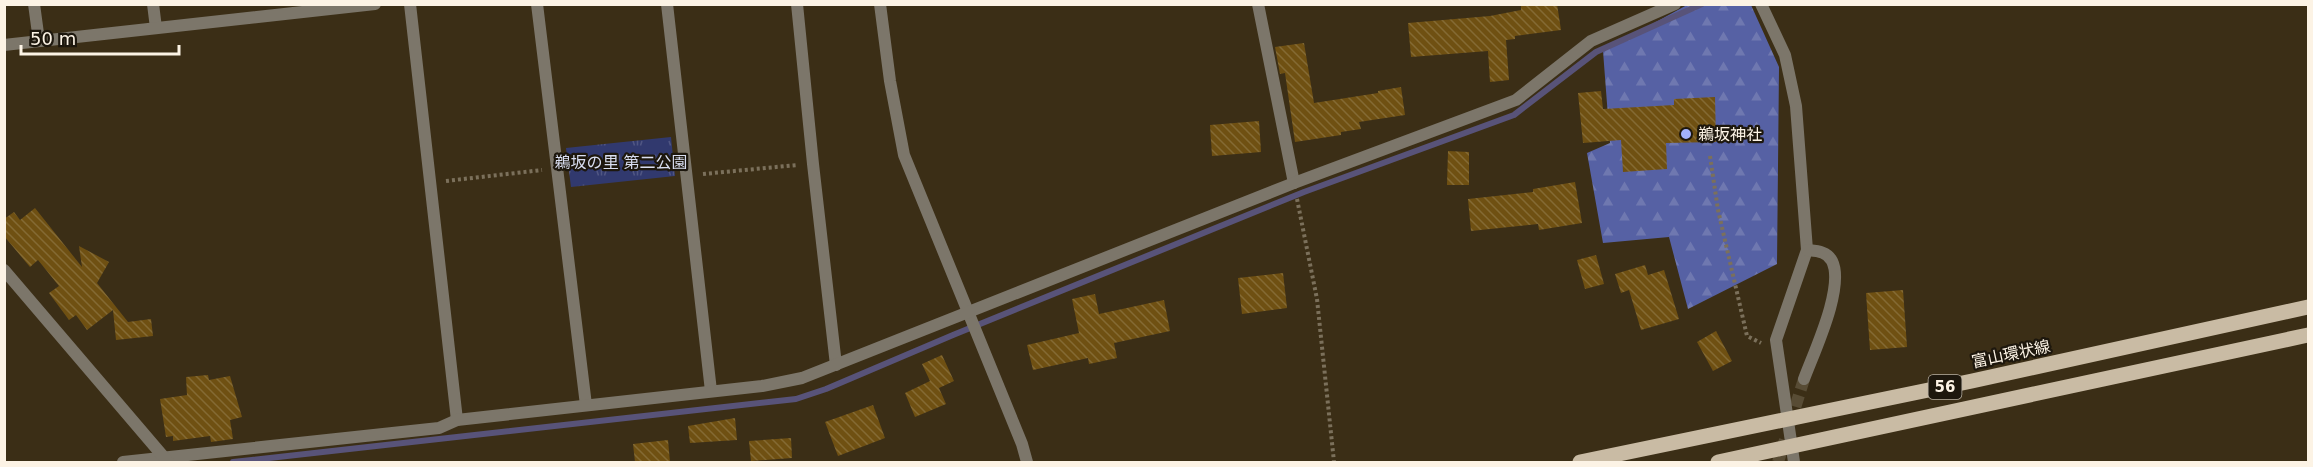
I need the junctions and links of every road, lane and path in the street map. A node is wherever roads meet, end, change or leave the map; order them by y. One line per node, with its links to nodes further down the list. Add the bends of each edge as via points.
1 (34, 4): 14 (street)
2 (153, 4): 13 (street)
3 (375, 4): 12 (street)
4 (410, 4): 20 (street)
5 (537, 4): 18 (street)
6 (667, 4): 19 (street)
7 (797, 4): 17 (street)
8 (880, 4): 25 (street, via 904,155)
9 (1258, 4): 21 (street)
10 (1675, 4): 21 (street, via 1591,41 1516,100)
11 (1761, 4): 22 (street, via 1785,55 1796,106)
12 (275, 9): 13 (street)
13 (156, 28): 14 (street)
14 (39, 41): 15 (street)
15 (4, 45)
16 (1710, 156): 27 (path, via 1718,210 1747,336)
17 (813, 164): 19 (path); 28 (street)
18 (558, 168): 20 (path); 31 (street)
19 (687, 176): 30 (street)
20 (430, 183): 33 (street)
21 (1294, 183): 25 (street); 38 (path, via 1317,299)
22 (1807, 250): 27 (street, via 1776,340); 29 (street, via 1821,251 1832,260 1834,274 1833,300)
23 (4, 270): 35 (street)
24 (2308, 307): 32 (main road, 富山環状線 / 56)
25 (968, 311): 28 (street); 37 (street)
26 (2308, 335): 34 (main road, 56)
27 (1778, 352): 32 (street)
28 (836, 365): 30 (street, via 802,378)
29 (1804, 379)
30 (711, 391): 31 (street)
31 (585, 405): 33 (street)
32 (1789, 418): 34 (street); 39 (main road, 富山環状線 / 56)
33 (457, 420): 35 (street, via 439,428)
34 (1792, 447): 40 (main road, 56); 41 (street)
35 (166, 461): 36 (street)
36 (123, 462)
37 (1028, 462)
38 (1334, 462)
39 (1580, 462)
40 (1718, 462)
41 (1794, 462)

